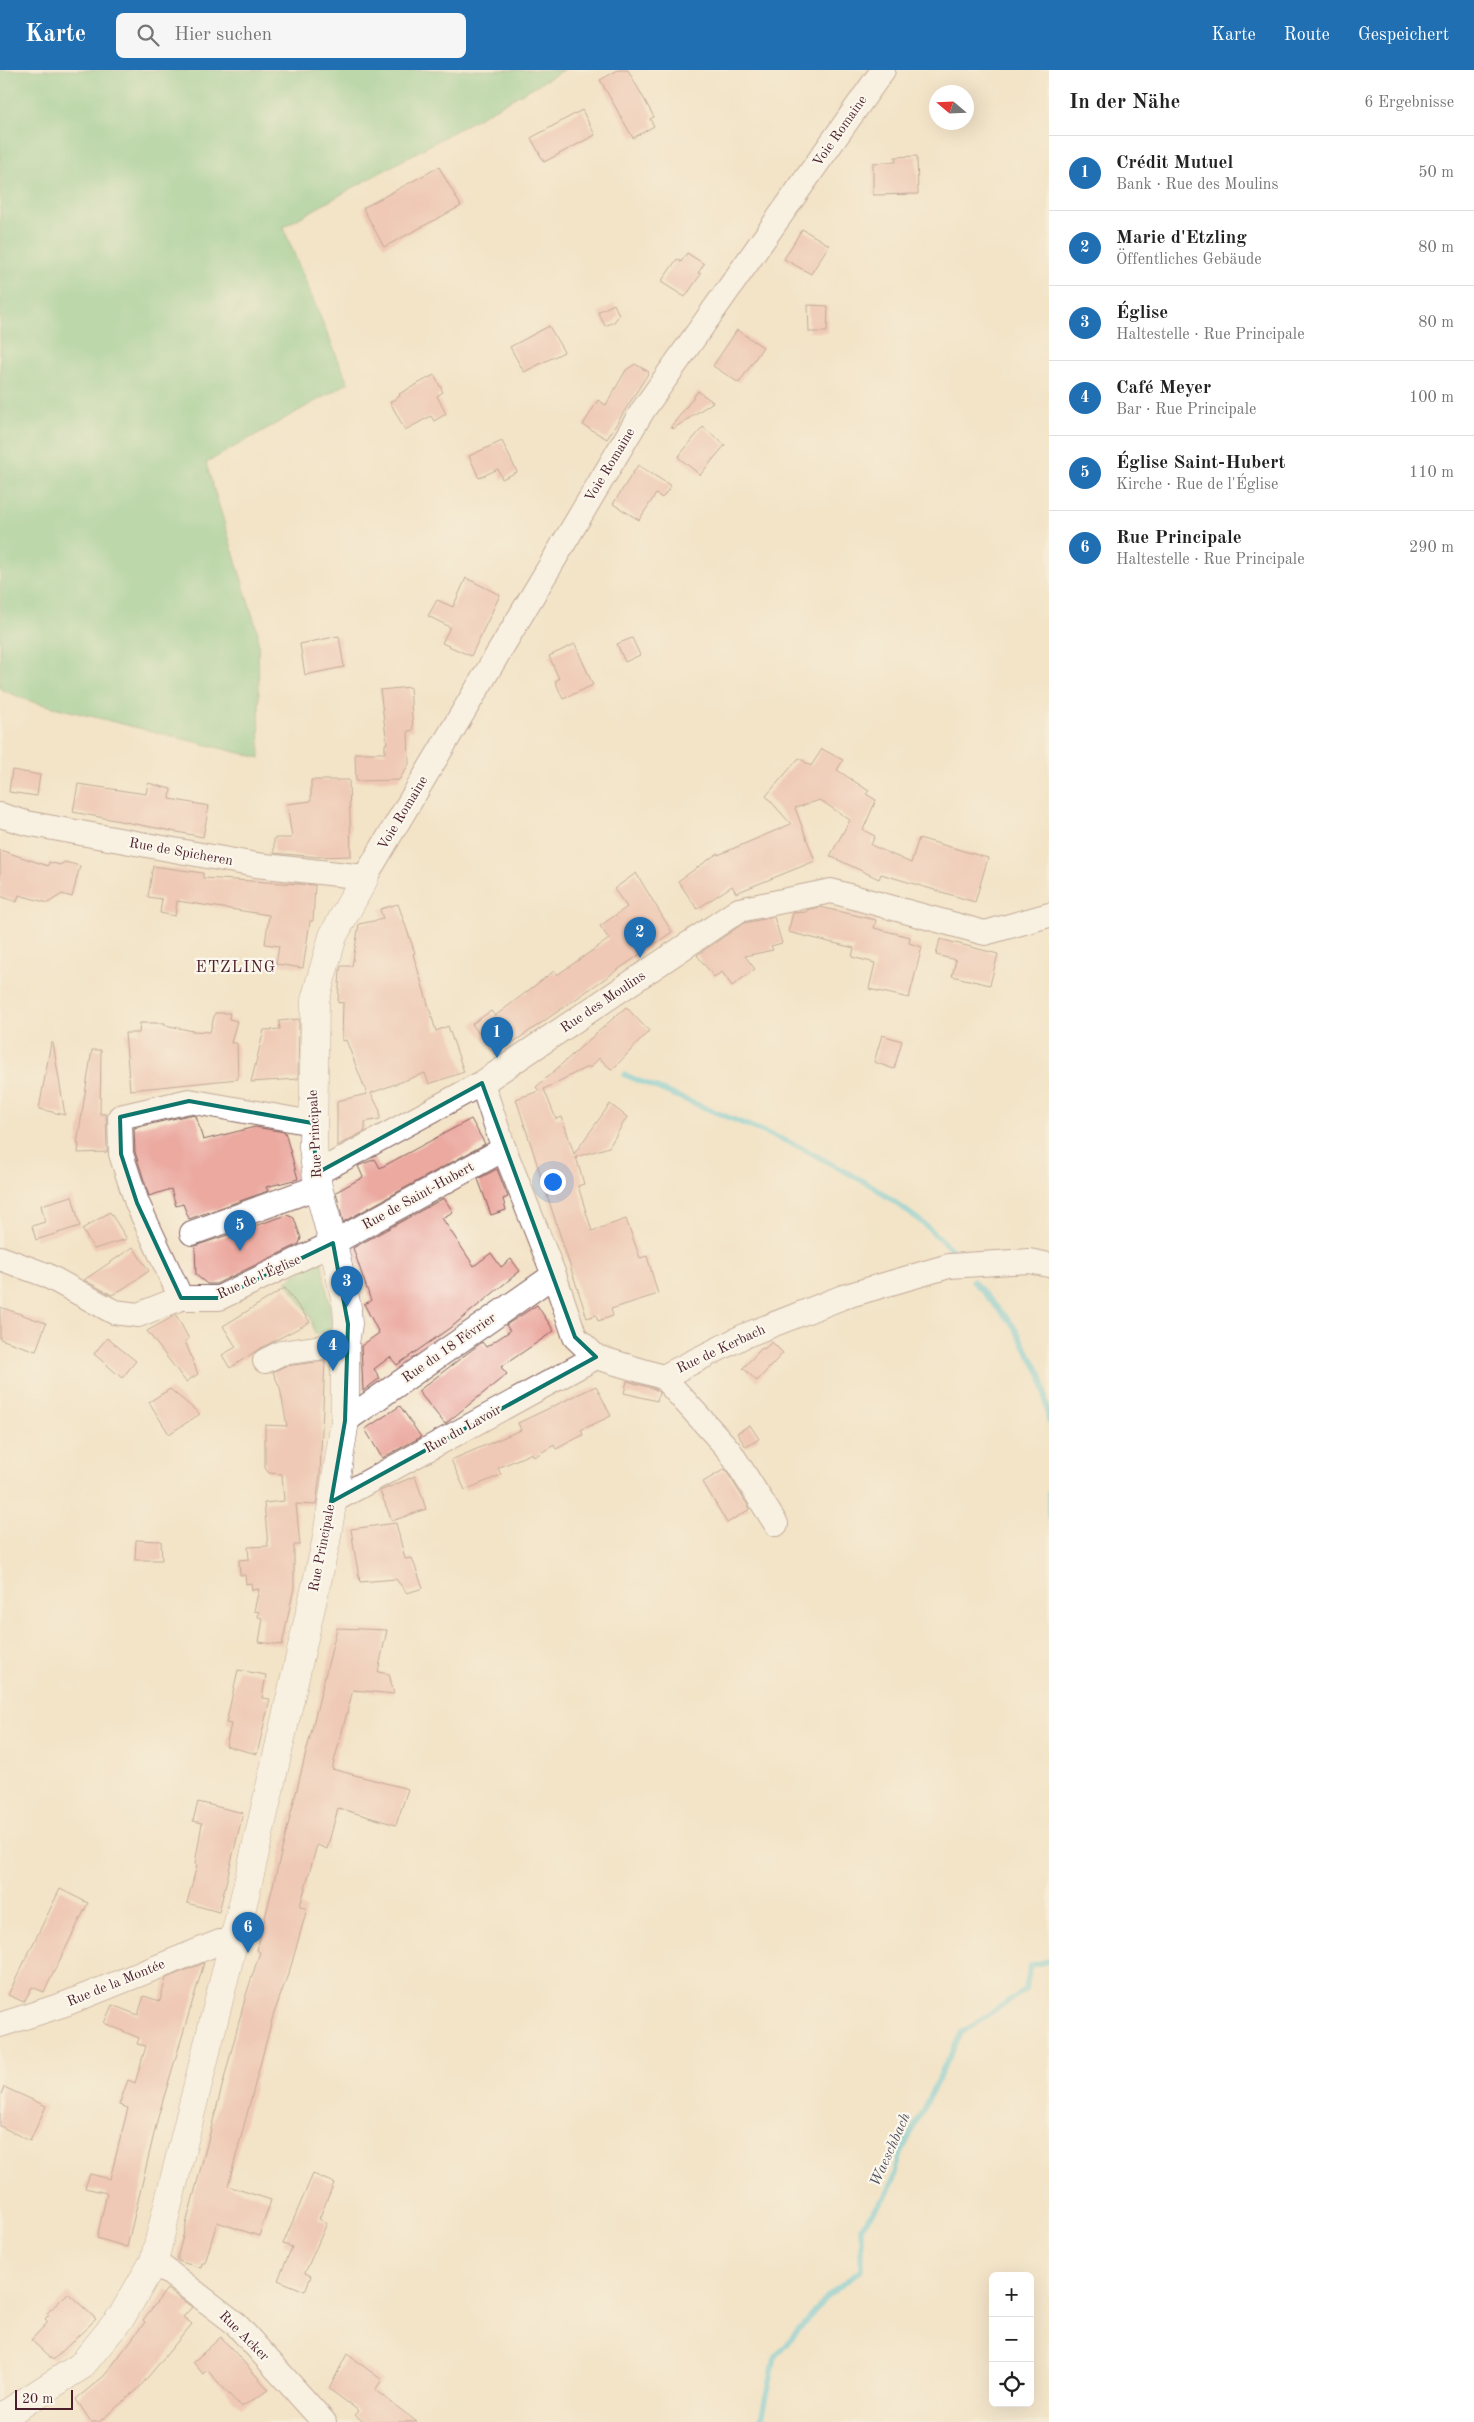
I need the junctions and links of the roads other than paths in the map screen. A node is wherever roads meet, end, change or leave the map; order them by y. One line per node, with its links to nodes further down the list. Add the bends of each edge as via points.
1 (883, 70): 3 (street, Voie Romaine, via 643,410)
2 (0, 815): 3 (street, Rue de Spicheren, via 26,823 256,865)
3 (365, 877): 6 (street, Rue Principale, via 333,936 315,1000)
4 (1049, 915): 5 (street, Rue des Moulins, via 985,933 831,891 739,910)
5 (482, 1083): 7 (street, Rue de Kerbach); 8 (street, Rue des Moulins)
6 (312, 1124): 8 (street, Rue Principale); 14 (street, via 189,1101 120,1117 121,1154 137,1203)
7 (504, 1149): 10 (street, Rue de Saint-Hubert); 13 (street, Rue de Kerbach)
8 (317, 1180): 9 (street); 10 (street, Rue Principale)
9 (192, 1233)
10 (333, 1243): 14 (street, Rue de l'Église, via 219,1298); 15 (street, Rue Principale, via 346,1307)
11 (0, 1258): 14 (street, via 46,1275 114,1312 138,1315)
12 (1049, 1265): 18 (street, Rue de Kerbach, via 1029,1261 949,1266 843,1297 744,1336)
13 (554, 1275): 16 (street, Rue de Kerbach, via 575,1337); 19 (street, Rue du 18 Février)
14 (181, 1298)
15 (345, 1344): 17 (street, via 281,1353); 19 (street, Rue Principale)
16 (596, 1357): 18 (street, Rue de Kerbach); 20 (street, Rue du Lavoir)
17 (265, 1360)
18 (663, 1377): 21 (street, via 729,1450)
19 (345, 1421): 20 (street, Rue Principale)
20 (331, 1502): 22 (street, Rue Principale, via 326,1542)
21 (776, 1524)
22 (232, 1943): 23 (street, Rue de la Montée, via 220,1942 65,2004); 24 (street, Rue Principale)
23 (0, 2025)
24 (154, 2261): 25 (street, Rue Principale, via 122,2316 81,2366); 26 (street, Rue Acker, via 235,2323)
25 (0, 2418)
26 (324, 2422)

